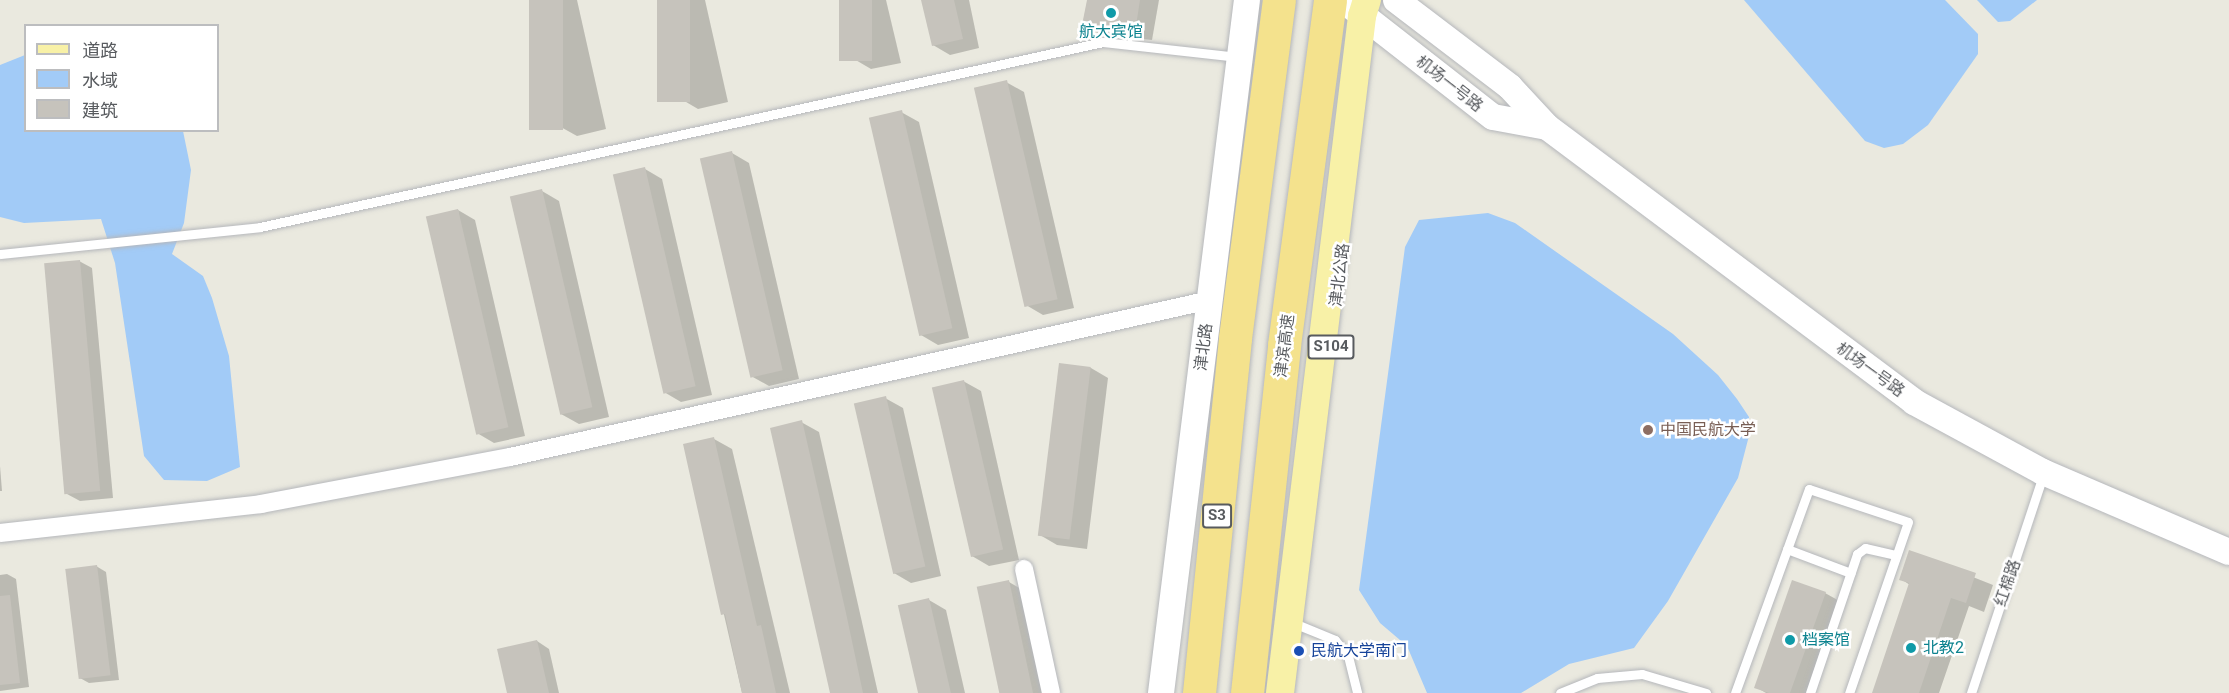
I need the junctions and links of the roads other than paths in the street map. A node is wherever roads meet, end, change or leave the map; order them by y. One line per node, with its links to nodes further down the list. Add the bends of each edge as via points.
1 (1247, 0): 6 (main road, 津北路)
2 (1279, 0): 20 (highway, S3, via 1235,338)
3 (1330, 0): 21 (highway, 津滨高速, via 1284,345)
4 (1396, 0): 7 (main road, 机场一号路, via 1510,87)
5 (1363, 8): 7 (main road, 机场一号路, via 1493,117); 17 (main road, 津北公路 / S104); 22 (main road, 津北公路 / S104)
6 (1240, 57): 8 (lane, via 1103,42 260,228); 9 (main road, 津北路)
7 (1547, 127): 10 (main road, 机场一号路, via 1914,402)
8 (0, 254)
9 (1210, 300): 11 (street, via 510,457 261,504); 19 (main road, 津北路)
10 (2043, 472): 13 (main road, 机场一号路); 30 (lane, 红棉路)
11 (0, 533)
12 (1787, 549): 14 (lane, via 1809,489 1908,522); 16 (lane); 27 (lane)
13 (2229, 552)
14 (1896, 555): 16 (lane, via 1865,548 1857,554); 29 (lane)
15 (1024, 569): 18 (street)
16 (1851, 573): 28 (lane)
17 (1296, 624): 23 (main road, 津北公路 / S104); 24 (lane, via 1335,640 1348,656)
18 (1051, 693)
19 (1161, 693)
20 (1200, 693)
21 (1246, 693)
22 (1280, 693)
23 (1289, 693)
24 (1357, 693)
25 (1560, 693): 26 (lane, via 1597,678 1642,674)
26 (1706, 693)
27 (1734, 693)
28 (1810, 693)
29 (1849, 693)
30 (1971, 693)

